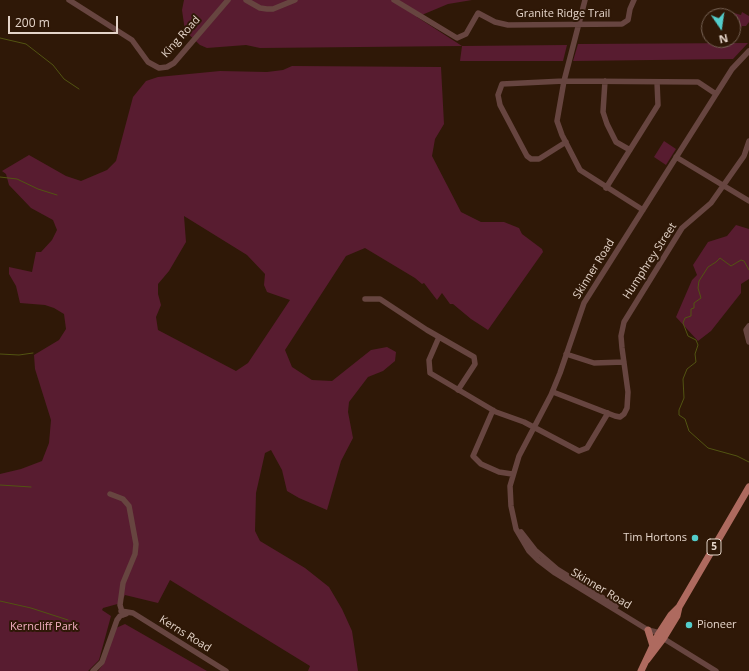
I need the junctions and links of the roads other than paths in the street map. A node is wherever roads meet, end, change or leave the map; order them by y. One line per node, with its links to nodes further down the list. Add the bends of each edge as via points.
1 (69, 0): 2 (street, King Road, via 132,40 148,62 159,68 174,63)
2 (228, 0)
3 (246, 0): 4 (street, via 267,9)
4 (295, 0)
5 (394, 0): 8 (street, Granite Ridge Trail, via 452,36 461,37 466,34 478,13 495,22 508,24)
6 (585, 0): 8 (street)
7 (634, 0): 8 (street, Granite Ridge Trail, via 626,23)
8 (578, 24): 10 (street)
9 (749, 51): 13 (street, Skinner Road, via 732,69)
10 (564, 81): 11 (street); 15 (street, via 557,121); 15 (street, via 506,82 499,87 498,95 505,116 531,159 539,159)
11 (605, 81): 12 (street); 16 (street, via 603,112 607,124 616,142)
12 (657, 82): 13 (street, via 698,82); 16 (street, via 658,105)
13 (716, 94): 17 (street, Skinner Road)
14 (749, 141): 18 (street, Humphrey Street, via 744,156)
15 (566, 142): 19 (street, via 580,170)
16 (630, 150): 19 (street)
17 (676, 157): 18 (street); 21 (street, Skinner Road)
18 (724, 185): 20 (street); 27 (street, Humphrey Street, via 709,206 682,228 626,317 621,336)
19 (606, 188): 21 (street)
20 (749, 201)
21 (643, 210): 26 (street, Skinner Road, via 584,303)
22 (365, 299): 24 (street, via 380,299)
23 (749, 326): 25 (street, via 746,330)
24 (439, 337): 28 (street, via 430,356 428,370); 28 (street, via 472,354 476,359)
25 (749, 342)
26 (566, 354): 27 (street, via 594,363); 29 (street, Skinner Road)
27 (624, 362): 31 (street, Humphrey Street, via 628,392 627,408 620,417)
28 (458, 390): 30 (street)
29 (553, 392): 31 (street); 32 (street, Skinner Road)
30 (493, 410): 32 (street); 33 (street, via 473,456 481,464 499,472)
31 (608, 413): 32 (street, via 587,448 581,451)
32 (534, 427): 33 (street, Skinner Road)
33 (512, 474): 36 (street, Skinner Road, via 510,496)
34 (749, 486): 39 (main road, 5, via 679,607)
35 (110, 494): 37 (street, via 123,499 129,506 136,544 123,583 120,605)
36 (514, 520): 38 (street, Skinner Road, via 522,540 538,560); 39 (street, Skinner Road, via 532,547 557,569)
37 (122, 613): 42 (street, via 113,628 102,662); 43 (street, Kerns Road, via 126,610)
38 (648, 630): 39 (street, Skinner Road); 40 (main road)
39 (659, 635): 40 (main road, 5); 41 (main road); 45 (street)
40 (653, 646): 41 (main road, 5)
41 (647, 660): 44 (main road, 5)
42 (93, 671)
43 (226, 671)
44 (641, 671)
45 (716, 671)

